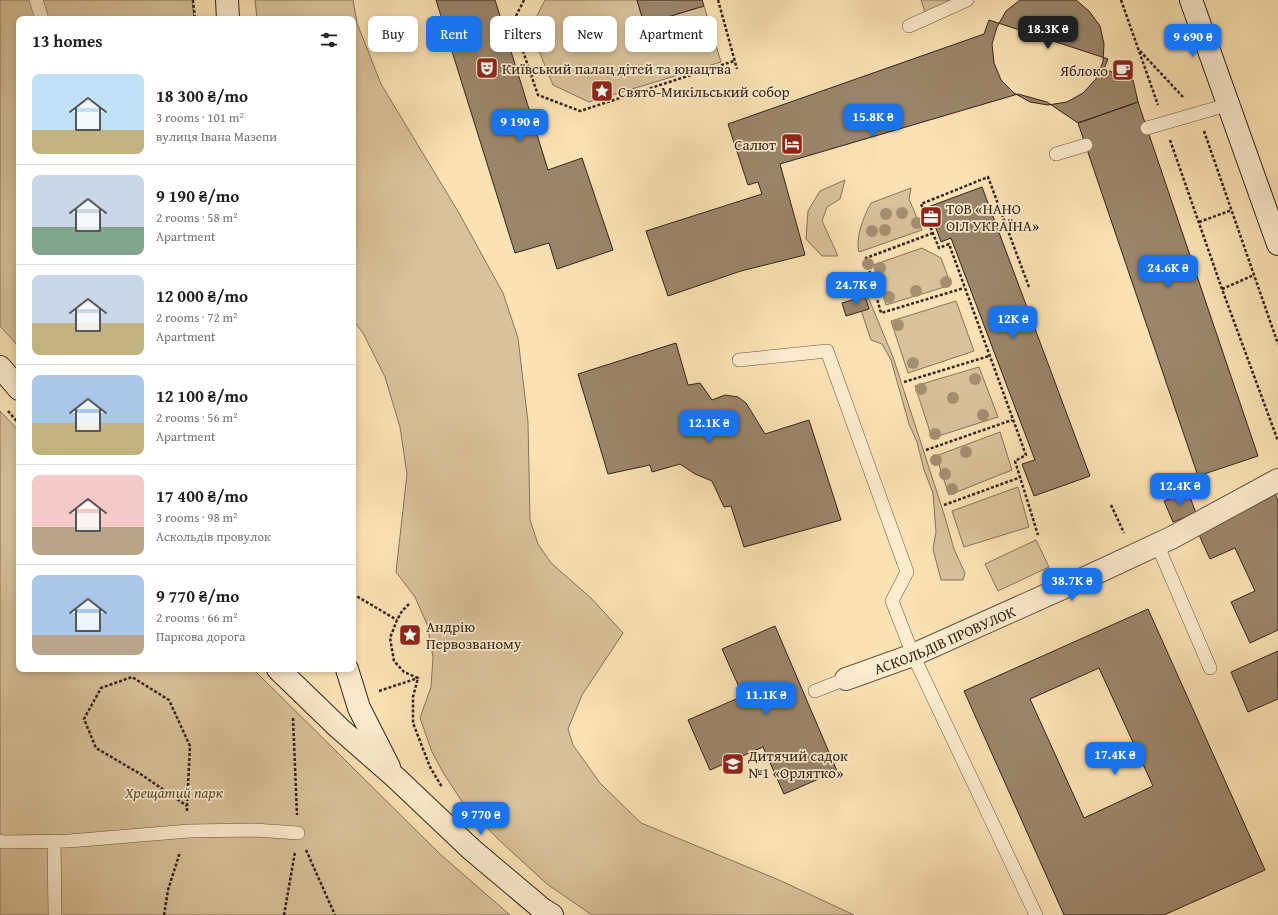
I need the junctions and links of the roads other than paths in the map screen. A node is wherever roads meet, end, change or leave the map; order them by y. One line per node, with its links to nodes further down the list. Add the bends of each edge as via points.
1 (36, 0): 5 (lane)
2 (227, 0): 6 (main road)
3 (967, 0): 7 (lane)
4 (1191, 0): 8 (main road)
5 (41, 16)
6 (228, 16)
7 (909, 26)
8 (1227, 105): 9 (lane); 12 (main road)
9 (1147, 128)
10 (1086, 146): 11 (lane)
11 (1056, 154)
12 (1278, 244)
13 (739, 360): 18 (lane, via 827,351 907,572 892,601)
14 (0, 368): 15 (main road)
15 (16, 386)
16 (1278, 480): 17 (main road, АСКОЛЬДІВ ПРОВУЛОК)
17 (1157, 544): 18 (main road, АСКОЛЬДІВ ПРОВУЛОК); 19 (lane)
18 (913, 655): 22 (main road, АСКОЛЬДІВ ПРОВУЛОК); 30 (lane)
19 (1210, 668)
20 (347, 672): 24 (main road, via 359,708)
21 (285, 676): 24 (main road)
22 (846, 679): 23 (lane)
23 (815, 691)
24 (394, 777): 29 (main road, via 471,849)
25 (298, 833): 27 (lane, via 254,830 186,831)
26 (0, 841): 27 (lane)
27 (54, 841): 28 (lane)
28 (55, 915)
29 (552, 915)
30 (1036, 915)

